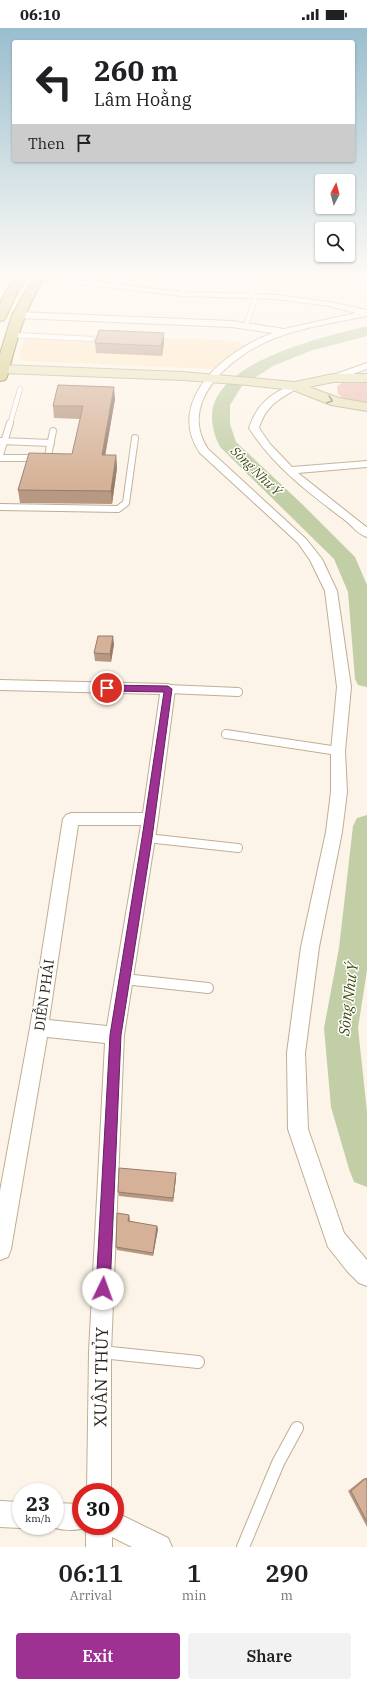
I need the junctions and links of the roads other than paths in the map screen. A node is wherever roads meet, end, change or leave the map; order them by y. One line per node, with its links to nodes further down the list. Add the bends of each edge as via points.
1 (10, 344): 4 (main road)
2 (255, 344): 5 (street)
3 (367, 366): 6 (street)
4 (1, 372): 5 (street)
5 (216, 378): 8 (street); 25 (street, via 206,381 195,408 197,441 211,459 302,541 316,559 331,591 344,687)
6 (333, 378): 7 (street); 8 (street)
7 (367, 378)
8 (295, 386): 10 (street, one-way to 10, via 336,402); 18 (street, via 267,402 257,416 254,428 262,441)
9 (20, 390): 13 (lane)
10 (367, 407)
11 (53, 431): 14 (lane)
12 (135, 438): 19 (lane, via 126,503 118,508)
13 (2, 441): 14 (lane); 15 (lane)
14 (51, 443): 16 (lane, via 48,456 44,458)
15 (0, 455)
16 (0, 458)
17 (367, 464): 18 (street)
18 (291, 470): 20 (street)
19 (0, 507)
20 (367, 534)
21 (0, 685): 22 (street)
22 (168, 689): 23 (lane); 26 (street, XUÂN THỦY)
23 (238, 692)
24 (226, 734): 25 (lane)
25 (338, 751): 34 (street, via 339,792 334,832 310,947 296,1053 298,1129 336,1239)
26 (150, 819): 27 (street, XUÂN THỦY); 31 (street, DIỄN PHÁI, via 71,819)
27 (147, 838): 28 (lane); 29 (street, XUÂN THỦY)
28 (238, 848)
29 (124, 979): 30 (lane); 32 (street, XUÂN THỦY)
30 (208, 988)
31 (39, 1028): 32 (street); 33 (street, DIỄN PHÁI)
32 (115, 1035): 35 (street, XUÂN THỦY)
33 (0, 1249)
34 (367, 1275)
35 (100, 1352): 36 (lane); 38 (street, XUÂN THỦY)
36 (198, 1362)
37 (297, 1428): 45 (lane, via 278,1463)
38 (99, 1483)
39 (0, 1514): 40 (street)
40 (12, 1515)
41 (124, 1530): 44 (street)
42 (99, 1535): 43 (street)
43 (98, 1547)
44 (159, 1547)
45 (243, 1547)

